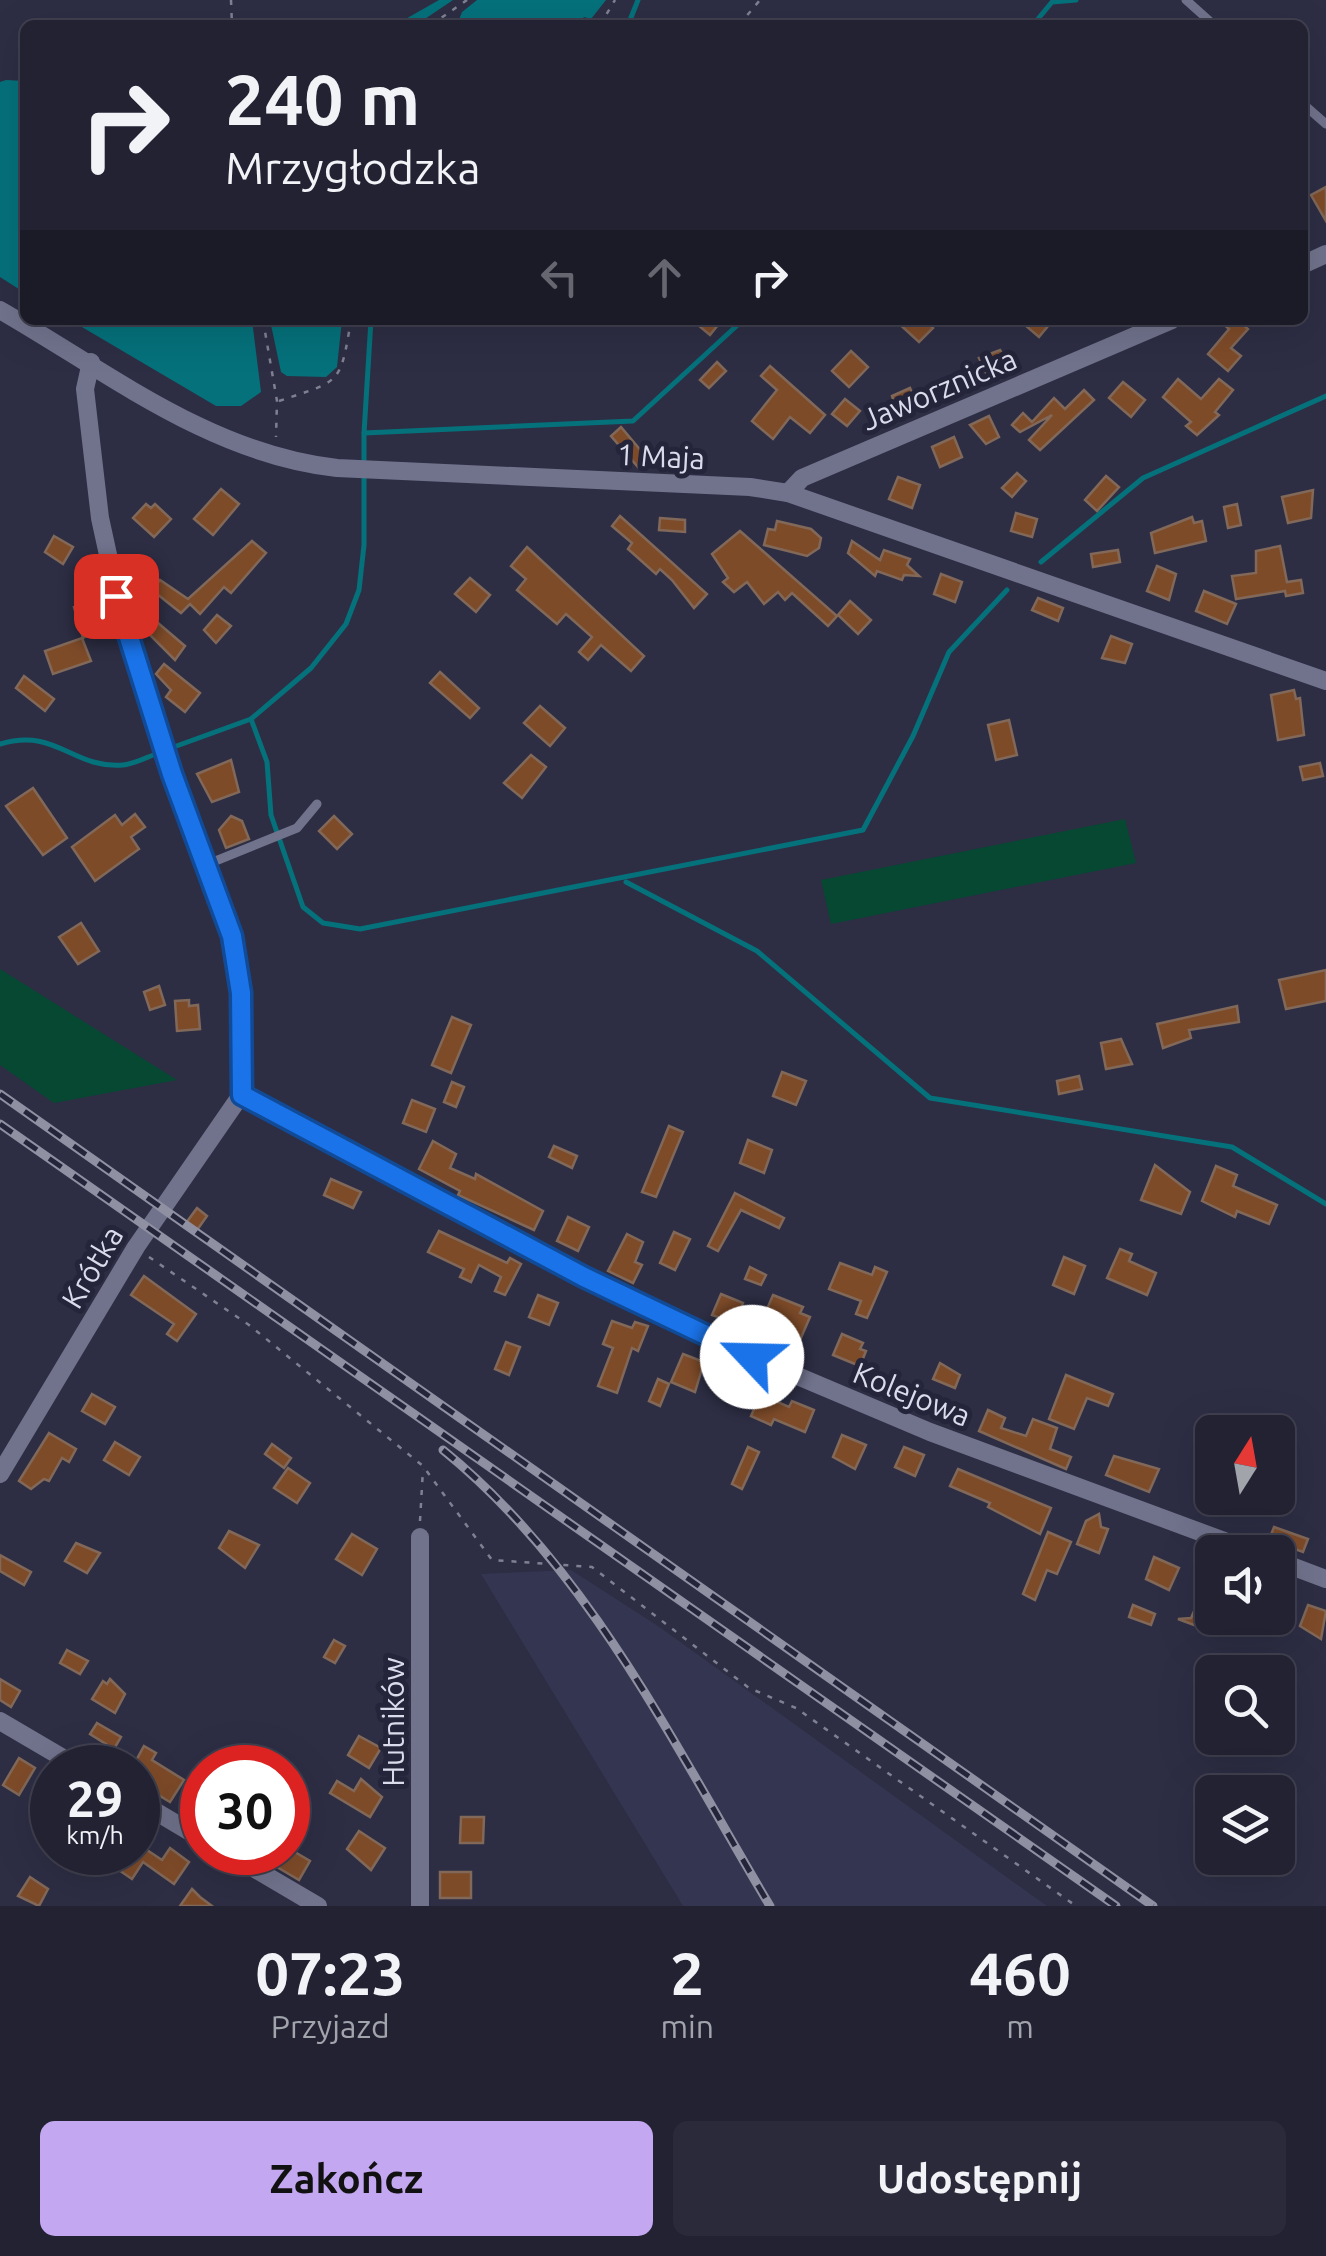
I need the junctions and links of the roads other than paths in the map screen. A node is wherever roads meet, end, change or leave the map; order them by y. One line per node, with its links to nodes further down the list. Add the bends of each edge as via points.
1 (1186, 0): 2 (lane)
2 (1208, 20)
3 (26, 325): 5 (street, 1 Maja)
4 (1160, 325): 6 (street, Jaworznicka, via 802,478)
5 (90, 362): 6 (street, 1 Maja, via 209,434 276,458 336,468); 9 (street, via 84,388 108,564)
6 (788, 493): 7 (street, 1 Maja)
7 (1326, 681)
8 (318, 804): 9 (lane, via 305,822)
9 (205, 865): 10 (street, via 240,974)
10 (242, 1095): 11 (street, Krótka, via 136,1248); 12 (street, Kolejowa, via 718,1342 930,1432)
11 (0, 1474)
12 (1208, 1535)
13 (420, 1537): 20 (street, Hutników)
14 (1295, 1567): 15 (street)
15 (1326, 1579)
16 (0, 1721): 17 (street)
17 (41, 1745)
18 (265, 1875): 19 (street)
19 (318, 1906)
20 (420, 1906)

